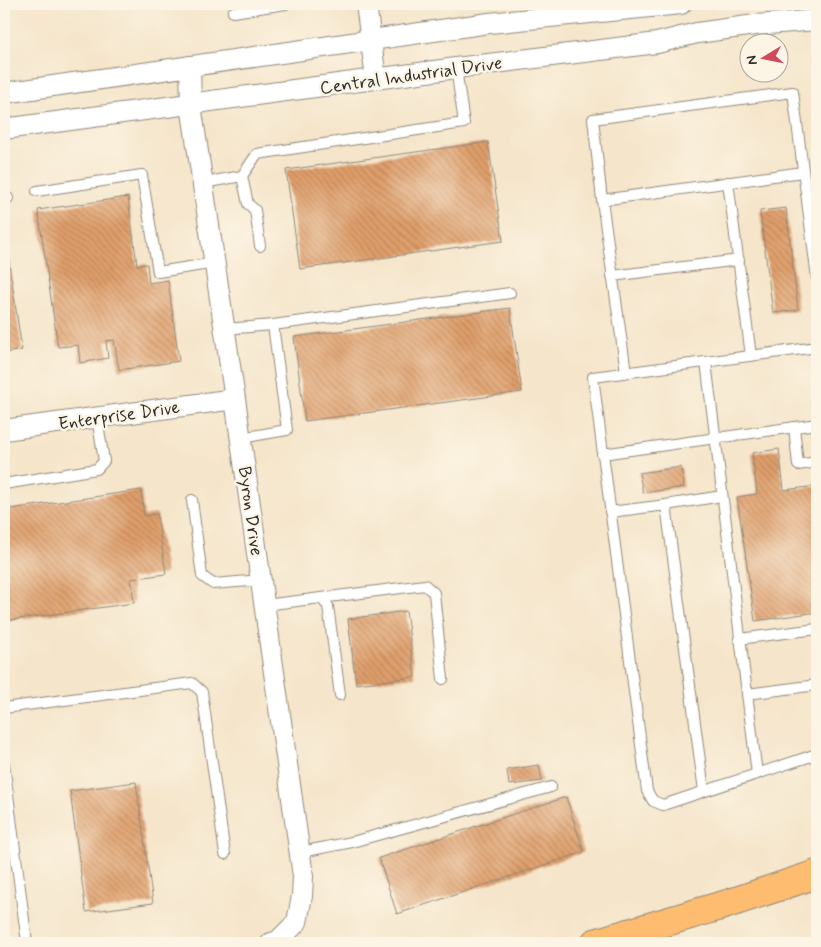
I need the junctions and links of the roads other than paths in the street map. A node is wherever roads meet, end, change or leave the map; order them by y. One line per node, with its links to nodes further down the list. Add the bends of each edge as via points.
1 (286, 4): 5 (lane)
2 (366, 4): 7 (street)
3 (682, 4): 4 (street)
4 (583, 9): 7 (street)
5 (233, 12)
6 (817, 20): 9 (street, Central Industrial Drive, via 746,26 657,43)
7 (371, 41): 8 (street); 10 (street)
8 (190, 66): 11 (street); 12 (street, Byron Drive)
9 (456, 68): 10 (street, Central Industrial Drive); 15 (lane, via 464,123 257,154)
10 (376, 79): 12 (street, Central Industrial Drive)
11 (4, 93)
12 (191, 105): 13 (street, Central Industrial Drive); 17 (street, Byron Drive)
13 (4, 129)
14 (803, 172): 16 (lane); 19 (lane, via 793,92 593,119); 24 (lane)
15 (242, 176): 17 (lane); 20 (lane, via 248,204 255,210)
16 (728, 182): 19 (lane); 21 (lane)
17 (203, 183): 22 (street, Byron Drive)
18 (37, 191): 22 (lane, via 142,175 158,272)
19 (602, 200): 23 (lane)
20 (260, 246)
21 (739, 260): 23 (lane); 29 (lane)
22 (215, 263): 27 (street, Byron Drive)
23 (612, 276): 31 (lane)
24 (817, 278)
25 (510, 293): 26 (lane)
26 (273, 325): 27 (lane); 38 (lane, via 287,430)
27 (225, 329): 32 (street, Byron Drive)
28 (817, 347): 29 (lane)
29 (751, 356): 30 (lane)
30 (706, 362): 31 (lane); 37 (lane)
31 (626, 372): 39 (lane, via 592,378)
32 (235, 399): 33 (street, Enterprise Drive); 38 (street, Byron Drive)
33 (97, 418): 36 (street, Enterprise Drive); 41 (lane, via 104,461 97,470)
34 (817, 424): 35 (lane)
35 (794, 427): 37 (lane); 40 (lane, via 798,465)
36 (4, 430)
37 (715, 437): 39 (lane); 42 (lane)
38 (241, 438): 46 (street, Byron Drive)
39 (602, 454): 45 (lane)
40 (817, 462)
41 (4, 484)
42 (722, 496): 44 (lane); 50 (lane)
43 (192, 500): 46 (lane, via 202,576 213,584)
44 (666, 505): 45 (lane); 60 (lane)
45 (610, 512): 60 (lane, via 647,791 653,801 663,805)
46 (261, 580): 48 (street, Byron Drive)
47 (321, 598): 48 (lane); 51 (lane, via 425,585 434,592); 54 (lane, via 328,606)
48 (265, 605): 61 (street, Byron Drive)
49 (817, 628): 50 (lane)
50 (740, 639): 53 (lane)
51 (443, 679)
52 (817, 685): 53 (lane)
53 (747, 694): 58 (lane)
54 (340, 695)
55 (4, 708): 62 (lane, via 192,683 202,692)
56 (817, 754): 58 (lane)
57 (4, 764): 64 (lane)
58 (757, 774): 60 (lane)
59 (551, 787): 61 (lane, via 352,842)
60 (704, 791)
61 (301, 852): 65 (street, Byron Drive, via 302,896 297,922 278,941)
62 (225, 854)
63 (817, 874): 66 (highway)
64 (27, 943)
65 (271, 943)
66 (595, 943)

